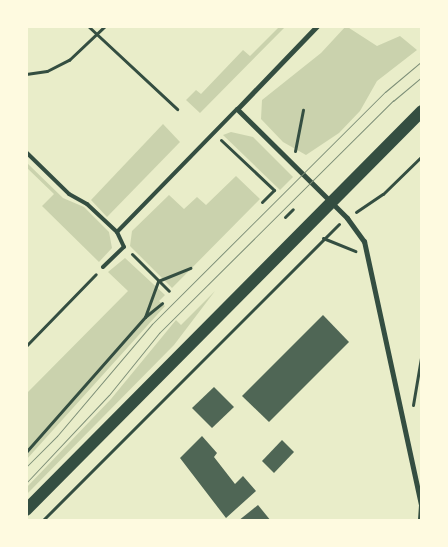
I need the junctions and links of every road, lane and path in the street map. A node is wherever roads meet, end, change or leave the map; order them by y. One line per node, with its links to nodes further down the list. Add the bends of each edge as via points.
1 (88, 26): 4 (path)
2 (105, 26): 4 (path)
3 (317, 26): 7 (street)
4 (96, 35): 5 (path, via 69,60 47,71); 6 (path)
5 (26, 74)
6 (177, 109)
7 (237, 109): 10 (lane); 13 (street)
8 (303, 110): 13 (path)
9 (422, 111): 15 (main road)
10 (208, 137): 14 (path, via 222,140 274,190); 19 (lane)
11 (26, 152): 19 (lane, via 69,194 87,204)
12 (422, 156): 18 (path, via 383,194)
13 (293, 164): 15 (street)
14 (262, 202)
15 (332, 203): 18 (street); 34 (main road)
16 (293, 209): 17 (path)
17 (285, 216)
18 (346, 218): 20 (path); 22 (street, via 364,241)
19 (117, 232): 21 (lane)
20 (323, 238): 22 (path); 35 (path)
21 (124, 247): 23 (lane); 25 (path)
22 (368, 256): 33 (street)
23 (103, 267): 29 (path)
24 (191, 268): 25 (path)
25 (158, 281): 26 (path); 28 (path)
26 (169, 291)
27 (162, 303): 28 (path)
28 (145, 317): 32 (path)
29 (26, 346)
30 (422, 352): 31 (path)
31 (412, 409)
32 (26, 452)
33 (422, 505): 36 (street)
34 (26, 510)
35 (42, 521)
36 (420, 521)

